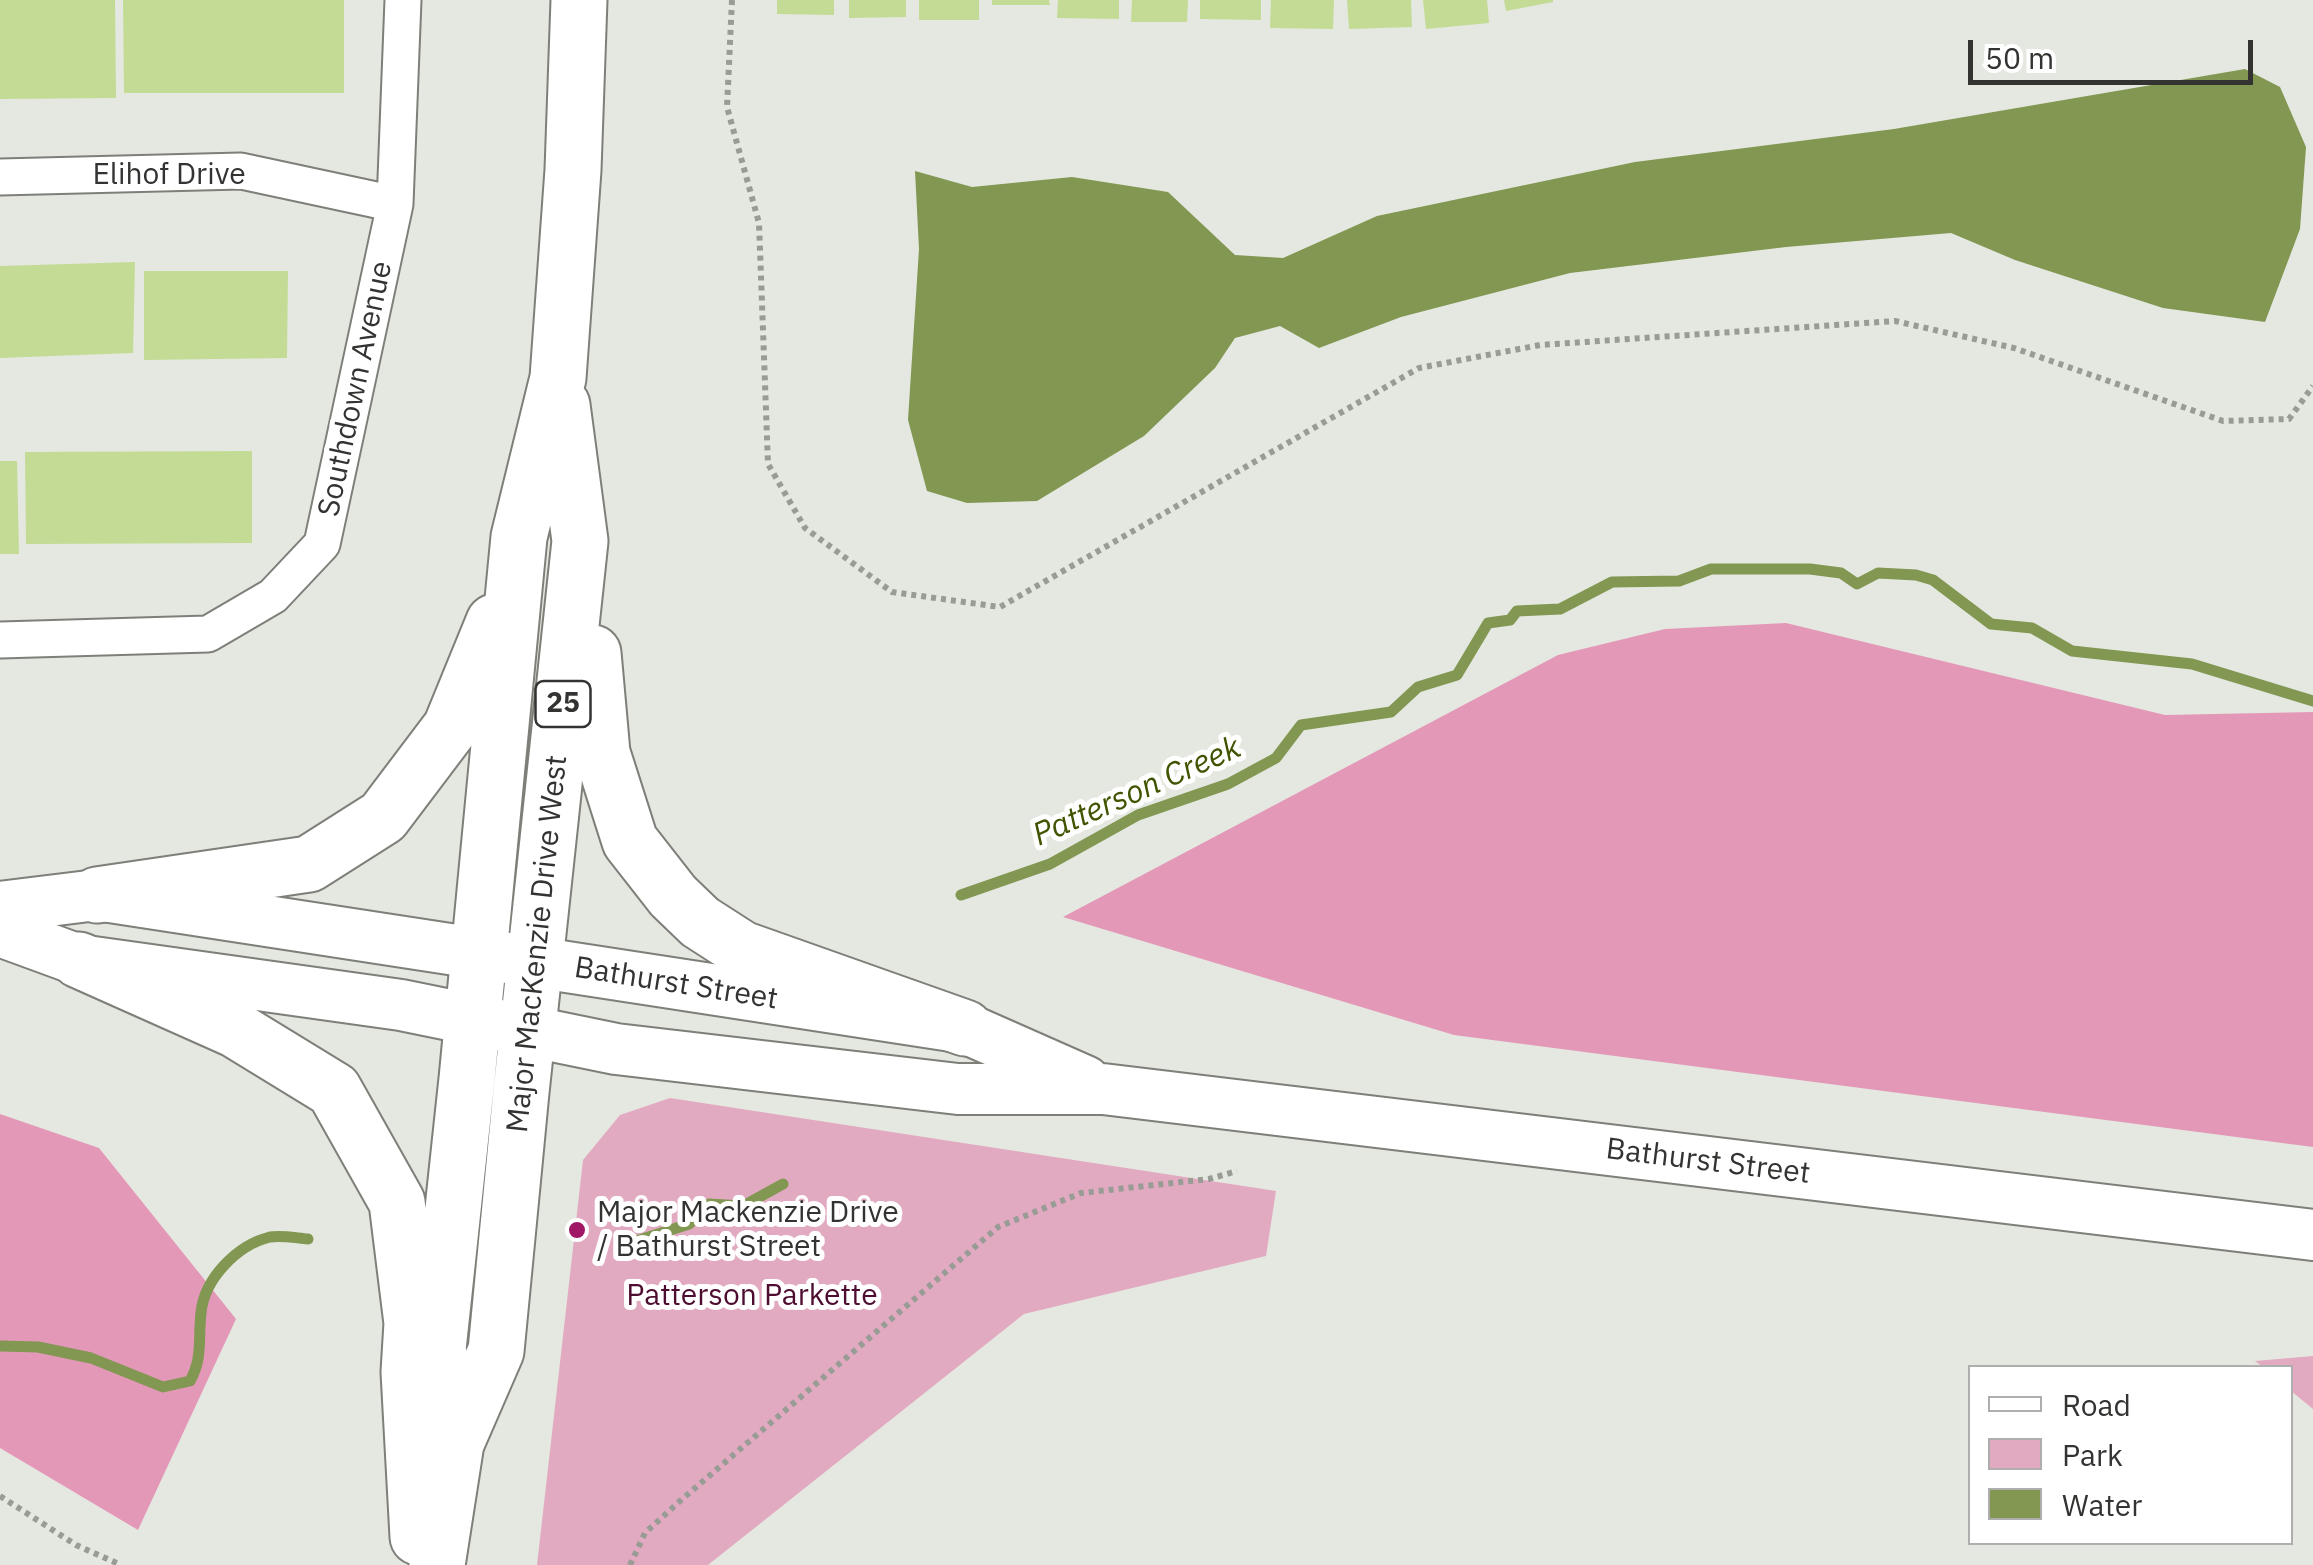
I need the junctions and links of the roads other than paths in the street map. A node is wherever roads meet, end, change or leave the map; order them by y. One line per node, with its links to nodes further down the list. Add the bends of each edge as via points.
1 (403, 0): 4 (street, Southdown Avenue)
2 (580, 0): 5 (main road, Major MacKenzie Drive West / 25)
3 (0, 177): 4 (street, Elihof Drive, via 241,172)
4 (395, 204): 8 (street, Southdown Avenue, via 322,544 273,596 208,634)
5 (558, 378): 6 (main road, Major MacKenzie Drive West / 25); 7 (main road, Major MacKenzie Drive West / 25)
6 (580, 541): 14 (main road, Major MacKenzie Drive West / 25); 16 (main road, via 602,752 630,841 656,876 700,922 742,949)
7 (516, 568): 9 (main road, via 451,727 384,817 309,864); 12 (main road, Major MacKenzie Drive West / 25)
8 (0, 640)
9 (97, 895): 10 (main road, Bathurst Street); 12 (main road, Bathurst Street)
10 (0, 907)
11 (0, 931): 13 (main road, Bathurst Street)
12 (480, 954): 14 (main road, Bathurst Street); 15 (main road, Major MacKenzie Drive West / 25)
13 (79, 960): 15 (main road, Bathurst Street); 21 (main road, via 236,1030 334,1090 398,1202 412,1322)
14 (537, 963): 16 (main road, Bathurst Street); 17 (main road, Major MacKenzie Drive West / 25)
15 (473, 1020): 17 (main road, Bathurst Street); 20 (main road, Major MacKenzie Drive West / 25, via 438,1349)
16 (965, 1028): 18 (main road, Bathurst Street)
17 (529, 1031): 18 (main road, Bathurst Street, via 616,1049 958,1089); 20 (main road, Major MacKenzie Drive West / 25, via 496,1351)
18 (1104, 1090): 19 (main road, Bathurst Street)
19 (2313, 1235)
20 (456, 1444): 22 (main road, Major MacKenzie Drive West / 25)
21 (420, 1565)
22 (437, 1565)

